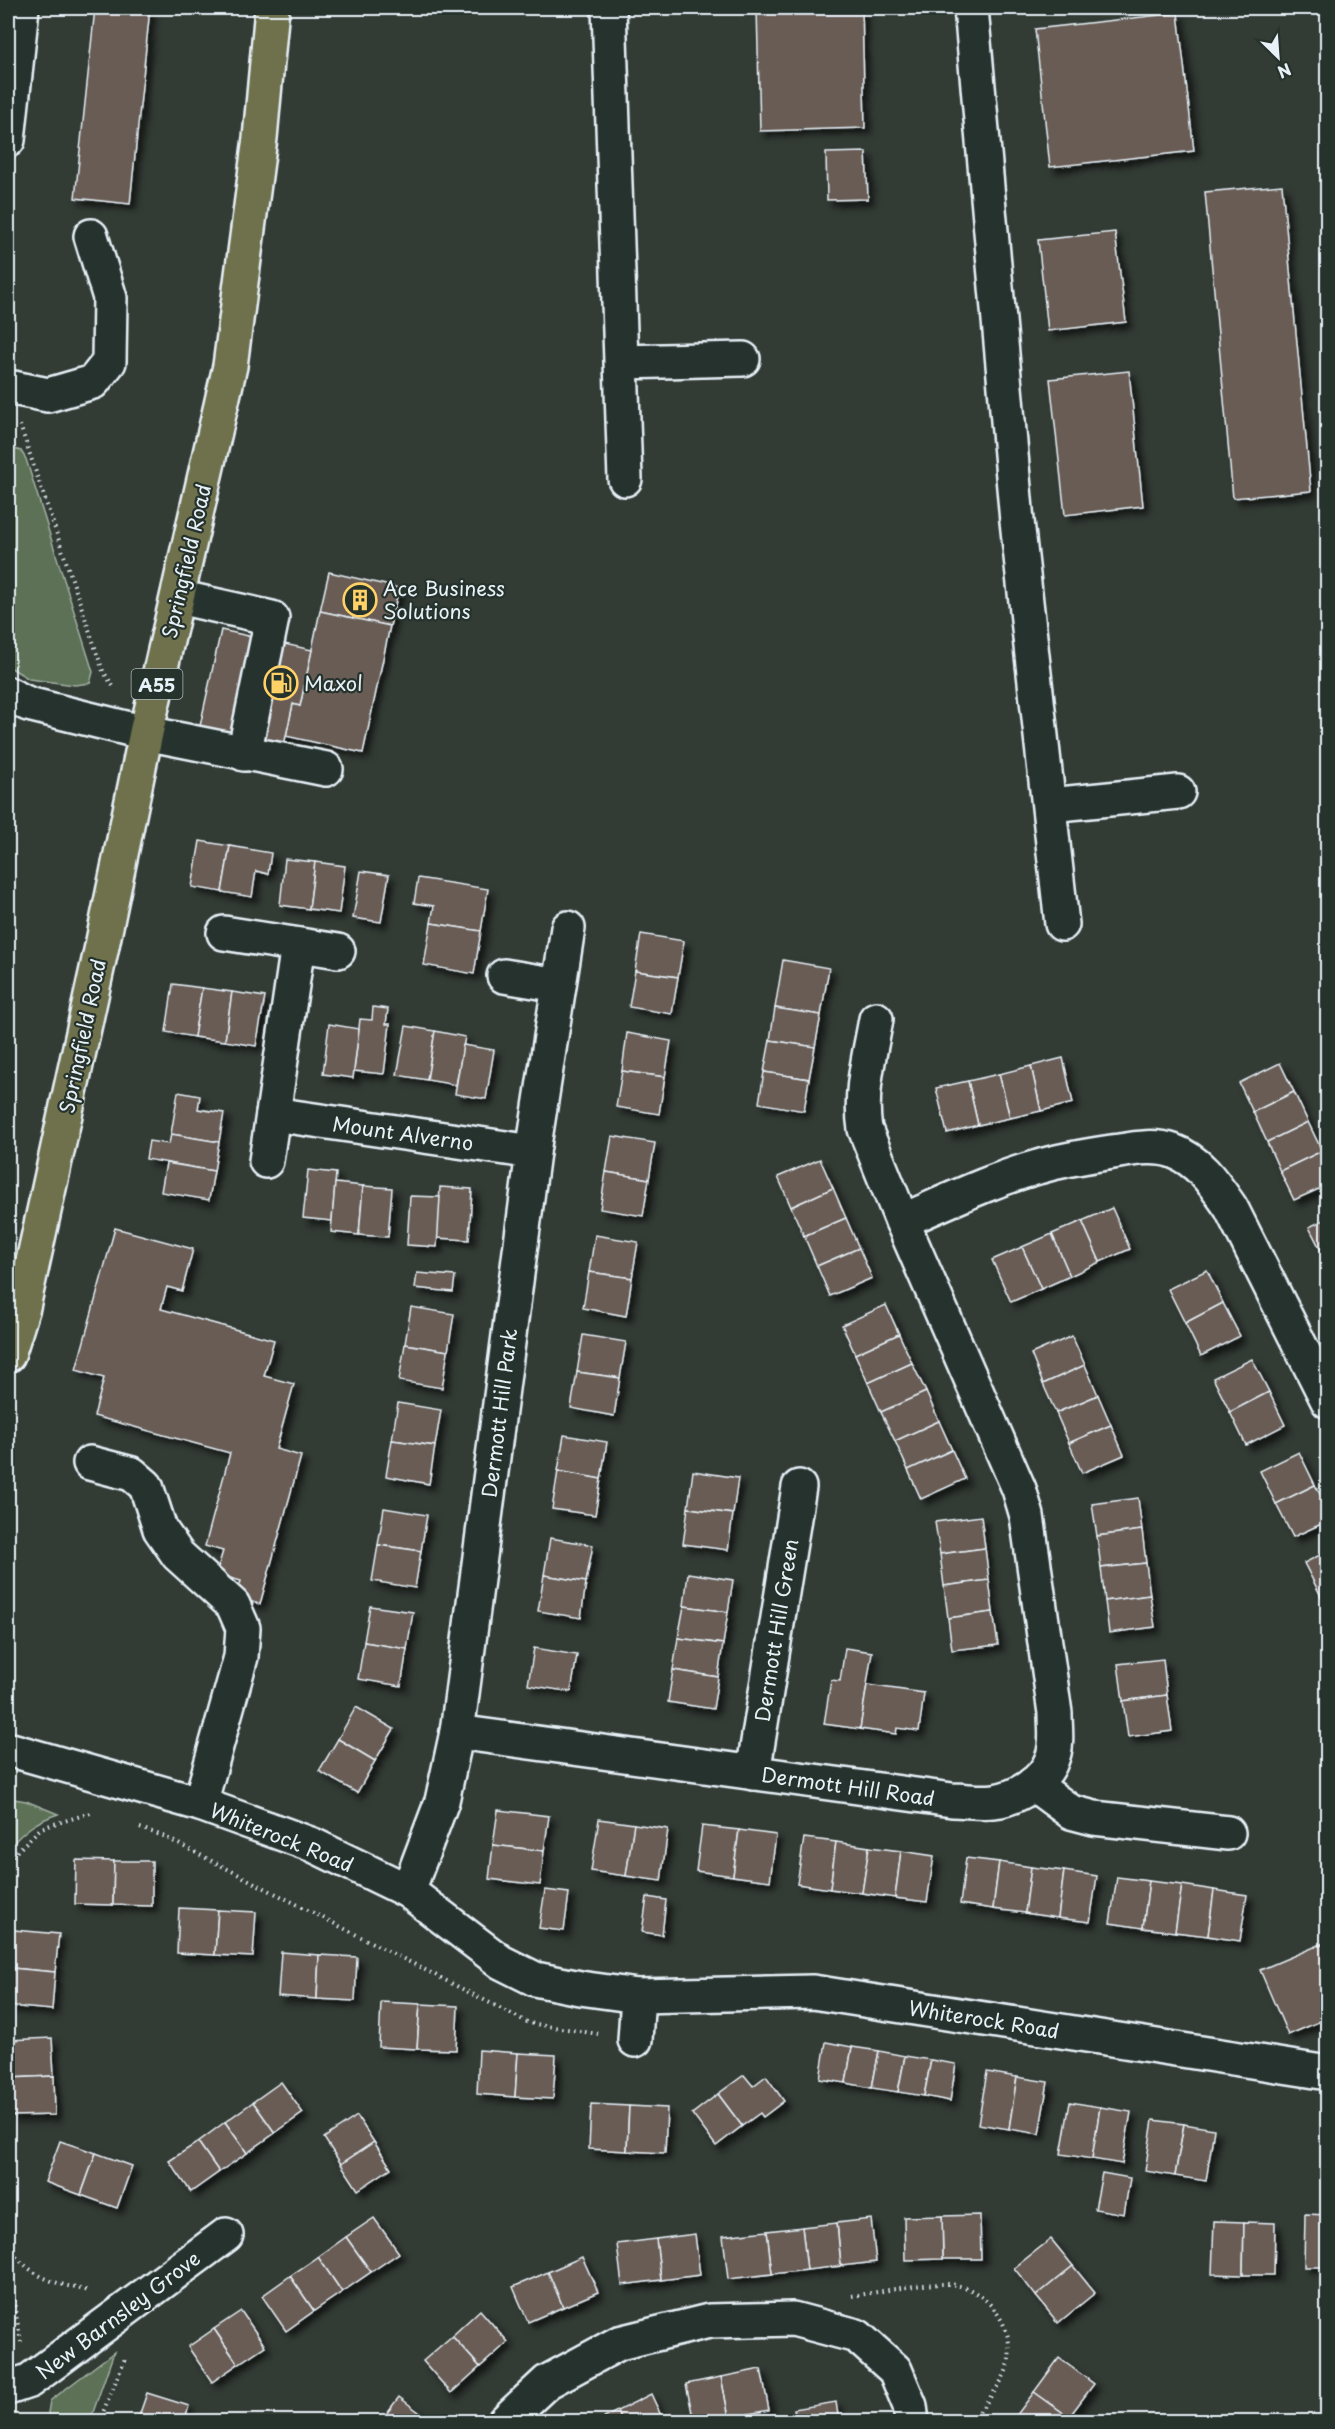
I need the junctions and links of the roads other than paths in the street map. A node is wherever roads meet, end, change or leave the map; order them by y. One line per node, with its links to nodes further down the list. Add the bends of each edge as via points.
1 (22, 8): 5 (street)
2 (272, 8): 11 (highway, Springfield Road / A55, via 260,138 230,366)
3 (609, 8): 8 (street)
4 (971, 8): 17 (street, via 1017,521)
5 (8, 140)
6 (92, 236): 9 (street, via 110,298 110,362 93,382 48,395)
7 (743, 358): 8 (street)
8 (622, 362): 10 (street)
9 (8, 387)
10 (625, 478)
11 (178, 597): 13 (highway, Springfield Road / A55); 14 (street, via 272,618)
12 (8, 694): 13 (street, via 28,704)
13 (146, 733): 14 (street); 30 (highway, Springfield Road / A55, via 24,1307)
14 (244, 754): 15 (street)
15 (326, 769)
16 (1178, 792): 17 (street)
17 (1050, 805): 18 (street)
18 (1062, 924)
19 (568, 928): 24 (street, Dermott Hill Park)
20 (224, 933): 21 (street)
21 (298, 945): 22 (street); 26 (street)
22 (338, 951)
23 (504, 976): 24 (street)
24 (559, 985): 27 (street, Dermott Hill Park)
25 (876, 1019): 29 (street, via 863,1114 865,1129)
26 (273, 1114): 27 (street, Mount Alverno); 28 (street)
27 (533, 1152): 34 (street, Dermott Hill Park)
28 (266, 1161)
29 (902, 1221): 31 (street, via 1037,1167 1139,1148 1175,1152 1211,1178 1231,1208); 37 (street, via 1006,1456 1027,1516 1056,1741 1052,1760)
30 (8, 1355)
31 (1328, 1401)
32 (90, 1463): 38 (street, via 132,1474 146,1486 160,1529 178,1555 233,1605 243,1628 241,1658)
33 (799, 1487): 36 (street, Dermott Hill Green)
34 (457, 1732): 36 (street, Dermott Hill Road); 40 (street, Dermott Hill Park, via 442,1801)
35 (8, 1749): 38 (street, Whiterock Road)
36 (753, 1773): 37 (street, Dermott Hill Road, via 952,1800 993,1801)
37 (1033, 1784): 39 (street, via 1071,1812 1094,1818)
38 (200, 1804): 40 (street, Whiterock Road, via 313,1845)
39 (1228, 1833)
40 (408, 1892): 41 (street, Whiterock Road, via 493,1956 535,1979)
41 (638, 1996): 42 (street); 43 (street, Whiterock Road, via 813,1992)
42 (635, 2040)
43 (1328, 2073)
44 (226, 2235): 45 (street, New Barnsley Grove)
45 (18, 2385)
46 (504, 2421): 47 (street, via 547,2382 619,2343 709,2321 794,2319 857,2336 895,2370)
47 (912, 2421)

